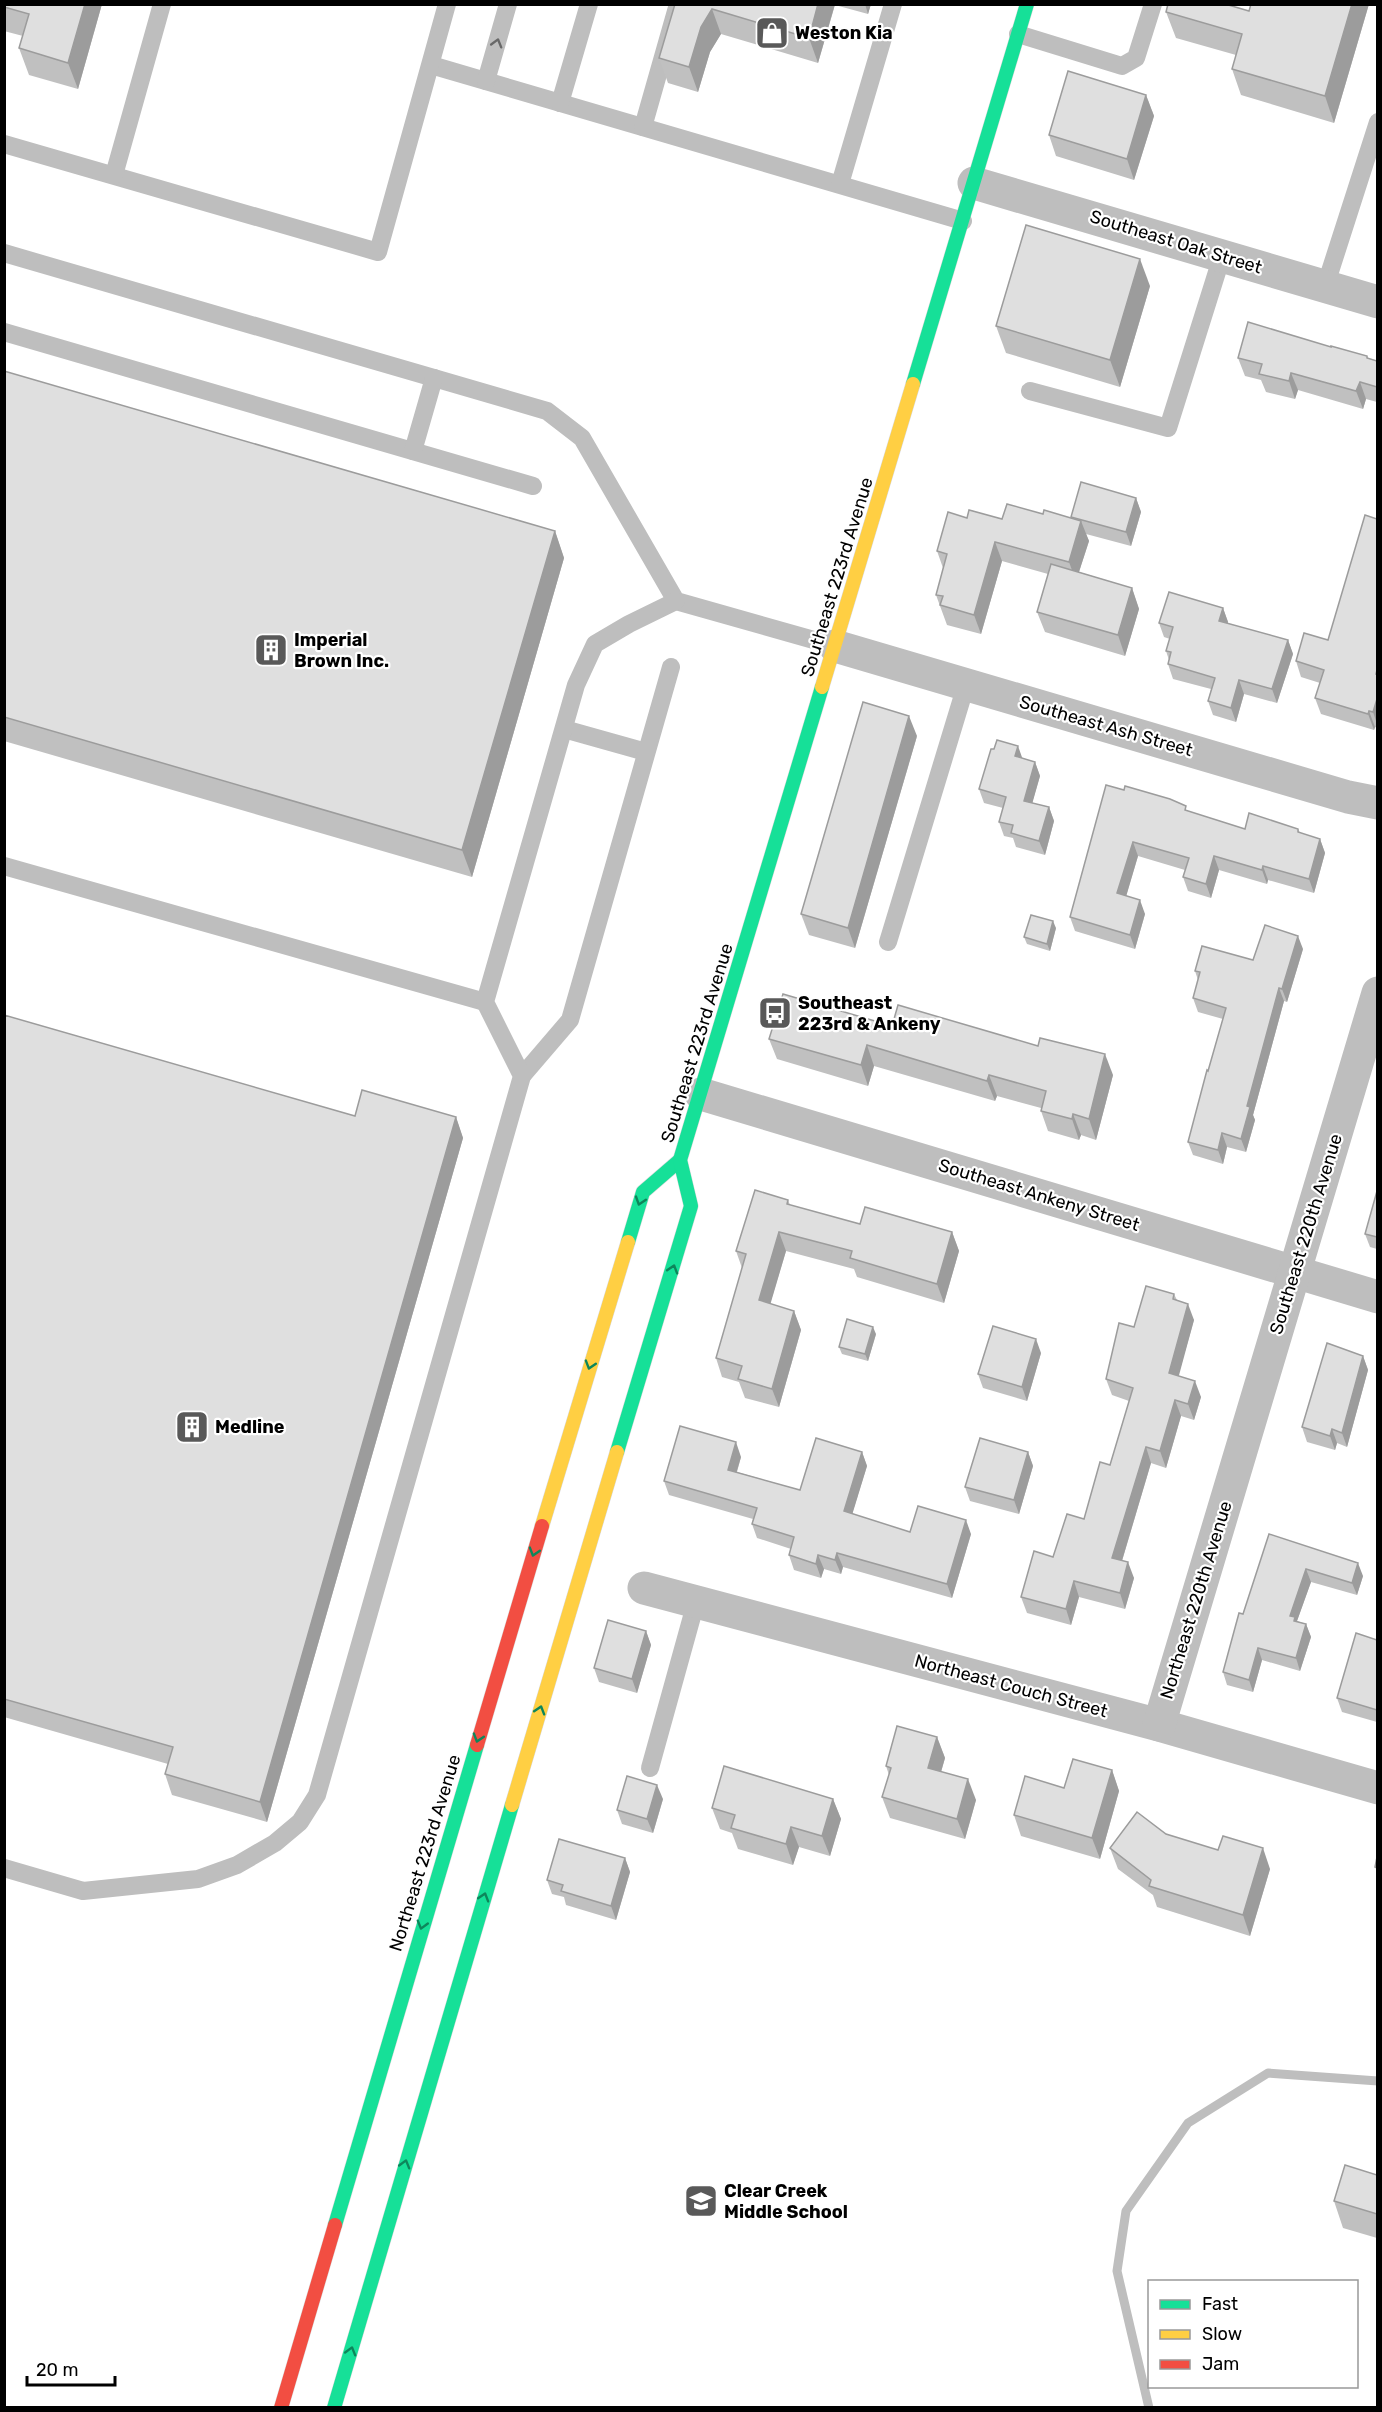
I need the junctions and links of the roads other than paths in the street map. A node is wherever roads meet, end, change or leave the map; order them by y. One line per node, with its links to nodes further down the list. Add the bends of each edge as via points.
1 (162, 4): 16 (lane)
2 (447, 4): 10 (lane)
3 (508, 4): 11 (lane, one-way to 3)
4 (589, 4): 12 (lane)
5 (678, 4): 14 (lane)
6 (892, 4): 18 (lane)
7 (1027, 4): 9 (main road, Southeast 223rd Avenue)
8 (1153, 4): 9 (lane, via 1136,58 1122,66)
9 (1018, 34): 17 (main road, Southeast 223rd Avenue)
10 (431, 65): 11 (lane); 16 (lane, via 378,252)
11 (486, 81): 12 (lane)
12 (560, 103): 14 (lane)
13 (1377, 123): 22 (lane)
14 (642, 127): 18 (lane)
15 (4, 144): 16 (lane)
16 (114, 175)
17 (974, 183): 19 (main road, Southeast 223rd Avenue); 21 (street, Southeast Oak Street)
18 (840, 184): 19 (lane)
19 (963, 221): 30 (main road, Southeast 223rd Avenue)
20 (4, 253): 25 (lane)
21 (1222, 256): 22 (street, Southeast Oak Street); 26 (lane, via 1168,428)
22 (1325, 287): 23 (street, Southeast Oak Street)
23 (1377, 302)
24 (4, 332): 27 (lane)
25 (434, 378): 27 (lane); 29 (lane, via 547,411 582,438)
26 (1030, 391)
27 (413, 451): 28 (lane)
28 (533, 486)
29 (676, 601): 30 (lane); 33 (lane, via 596,644 576,685)
30 (835, 646): 32 (street, Southeast Ash Street); 41 (main road, Southeast 223rd Avenue)
31 (671, 667): 34 (lane)
32 (966, 685): 35 (street, Southeast Ash Street); 37 (lane)
33 (564, 729): 34 (lane); 39 (lane)
34 (646, 753): 40 (lane, via 570,1020)
35 (1377, 803)
36 (4, 866): 39 (lane)
37 (888, 942)
38 (1377, 993): 43 (street, Southeast 220th Avenue)
39 (485, 1002): 40 (lane)
40 (522, 1076): 52 (lane, via 317,1795 300,1822 275,1843 198,1879 83,1891)
41 (700, 1094): 42 (main road, Southeast 223rd Avenue); 43 (street, Southeast Ankeny Street)
42 (680, 1160): 45 (main road, Southeast 223rd Avenue, one-way to 45, via 643,1192); 54 (main road, Southeast 223rd Avenue, one-way to 42, via 691,1206)
43 (1294, 1272): 44 (street, Southeast Ankeny Street); 46 (street, Southeast 220th Avenue)
44 (1377, 1297)
45 (607, 1309): 53 (main road, Northeast 223rd Avenue, one-way to 53)
46 (1234, 1475): 49 (street, Northeast 220th Avenue)
47 (644, 1588): 48 (street, Northeast Couch Street)
48 (696, 1602): 49 (street, Northeast Couch Street); 50 (lane)
49 (1159, 1725): 51 (street, Northeast Couch Street)
50 (650, 1768)
51 (1377, 1788)
52 (4, 1868)
53 (281, 2408)
54 (334, 2408)

